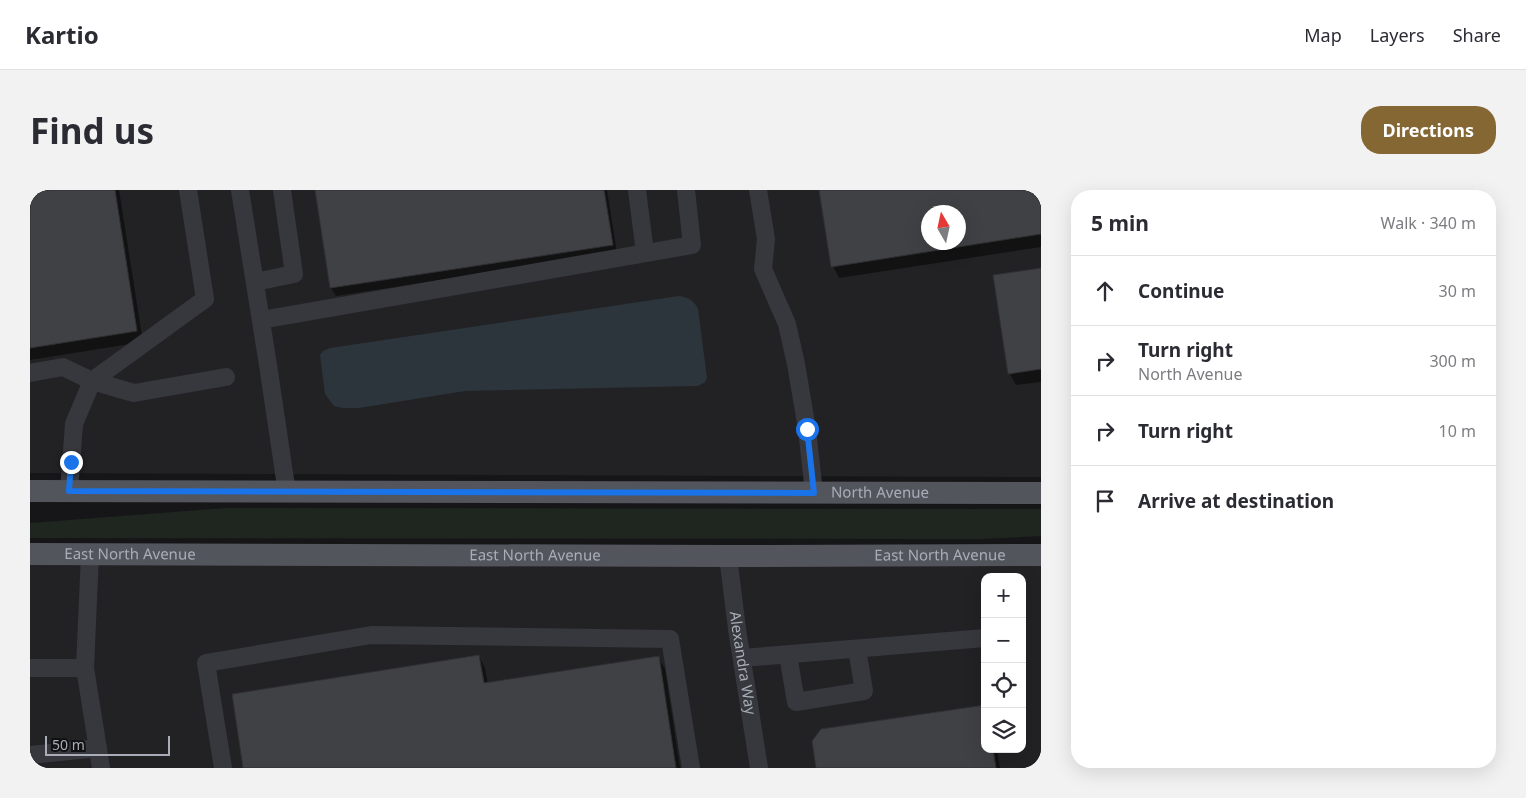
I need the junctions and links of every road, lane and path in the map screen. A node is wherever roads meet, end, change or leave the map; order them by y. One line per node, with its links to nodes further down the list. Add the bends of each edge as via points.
1 (188, 190): 12 (street, via 205,299)
2 (240, 190): 8 (street)
3 (282, 190): 8 (street, via 294,274)
4 (637, 190): 7 (street)
5 (686, 190): 7 (street, via 692,245)
6 (758, 190): 16 (street, via 766,239 763,269 787,324 807,429)
7 (645, 253): 9 (street)
8 (255, 282): 9 (street)
9 (261, 320): 15 (street)
10 (30, 373): 12 (street, via 63,367)
11 (226, 377): 12 (street, via 134,393)
12 (92, 381): 14 (street, via 74,424)
13 (30, 491): 14 (main road, North Avenue)
14 (69, 491): 15 (main road, North Avenue)
15 (286, 493): 16 (main road, North Avenue)
16 (814, 493): 17 (main road, North Avenue)
17 (1041, 493)
18 (30, 554): 19 (main road, East North Avenue)
19 (90, 554): 21 (main road, East North Avenue); 27 (street)
20 (1041, 555): 21 (main road, East North Avenue)
21 (728, 556): 25 (street, Alexandra Way)
22 (981, 638): 23 (street)
23 (857, 649): 24 (street); 24 (street, via 864,691 796,702)
24 (788, 655): 25 (street)
25 (742, 658): 33 (street, Alexandra Way)
26 (30, 668): 27 (street)
27 (85, 668): 28 (street)
28 (98, 748): 29 (street); 30 (street)
29 (30, 755)
30 (101, 768)
31 (223, 768): 32 (street, via 206,663 371,635 670,639)
32 (691, 768)
33 (759, 768)

